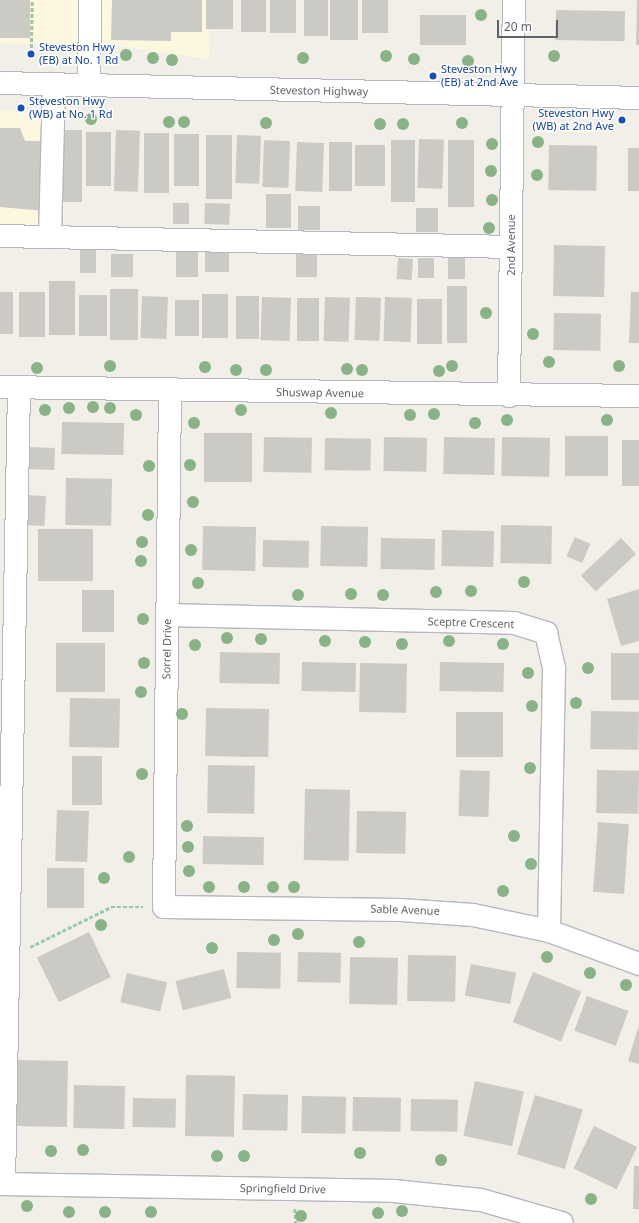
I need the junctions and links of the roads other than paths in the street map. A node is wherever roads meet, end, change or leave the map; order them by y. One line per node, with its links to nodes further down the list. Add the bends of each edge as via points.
1 (90, 0): 5 (street)
2 (514, 0): 6 (street, 2nd Avenue)
3 (0, 83): 4 (street, Steveston Highway)
4 (54, 84): 5 (street, Steveston Highway); 9 (street)
5 (89, 85): 6 (street, Steveston Highway)
6 (512, 95): 7 (street, Steveston Highway); 10 (street, 2nd Avenue)
7 (639, 98)
8 (0, 236): 9 (street)
9 (50, 237): 10 (street)
10 (511, 247): 13 (street, 2nd Avenue)
11 (9, 387): 12 (street, Shuswap Avenue); 19 (street, via 7,958)
12 (170, 391): 13 (street, Shuswap Avenue); 15 (street, Sorrel Drive)
13 (509, 396): 14 (street, Shuswap Avenue)
14 (639, 396)
15 (167, 615): 16 (street, Sorrel Drive); 17 (street, Sceptre Crescent, via 514,623 546,633 554,669)
16 (164, 907): 17 (street, Sable Avenue, via 442,911 514,921)
17 (549, 931): 18 (street, Sable Avenue)
18 (639, 964)
19 (2, 1184): 20 (street, Springfield Drive, via 394,1191 480,1200)
20 (562, 1223)

